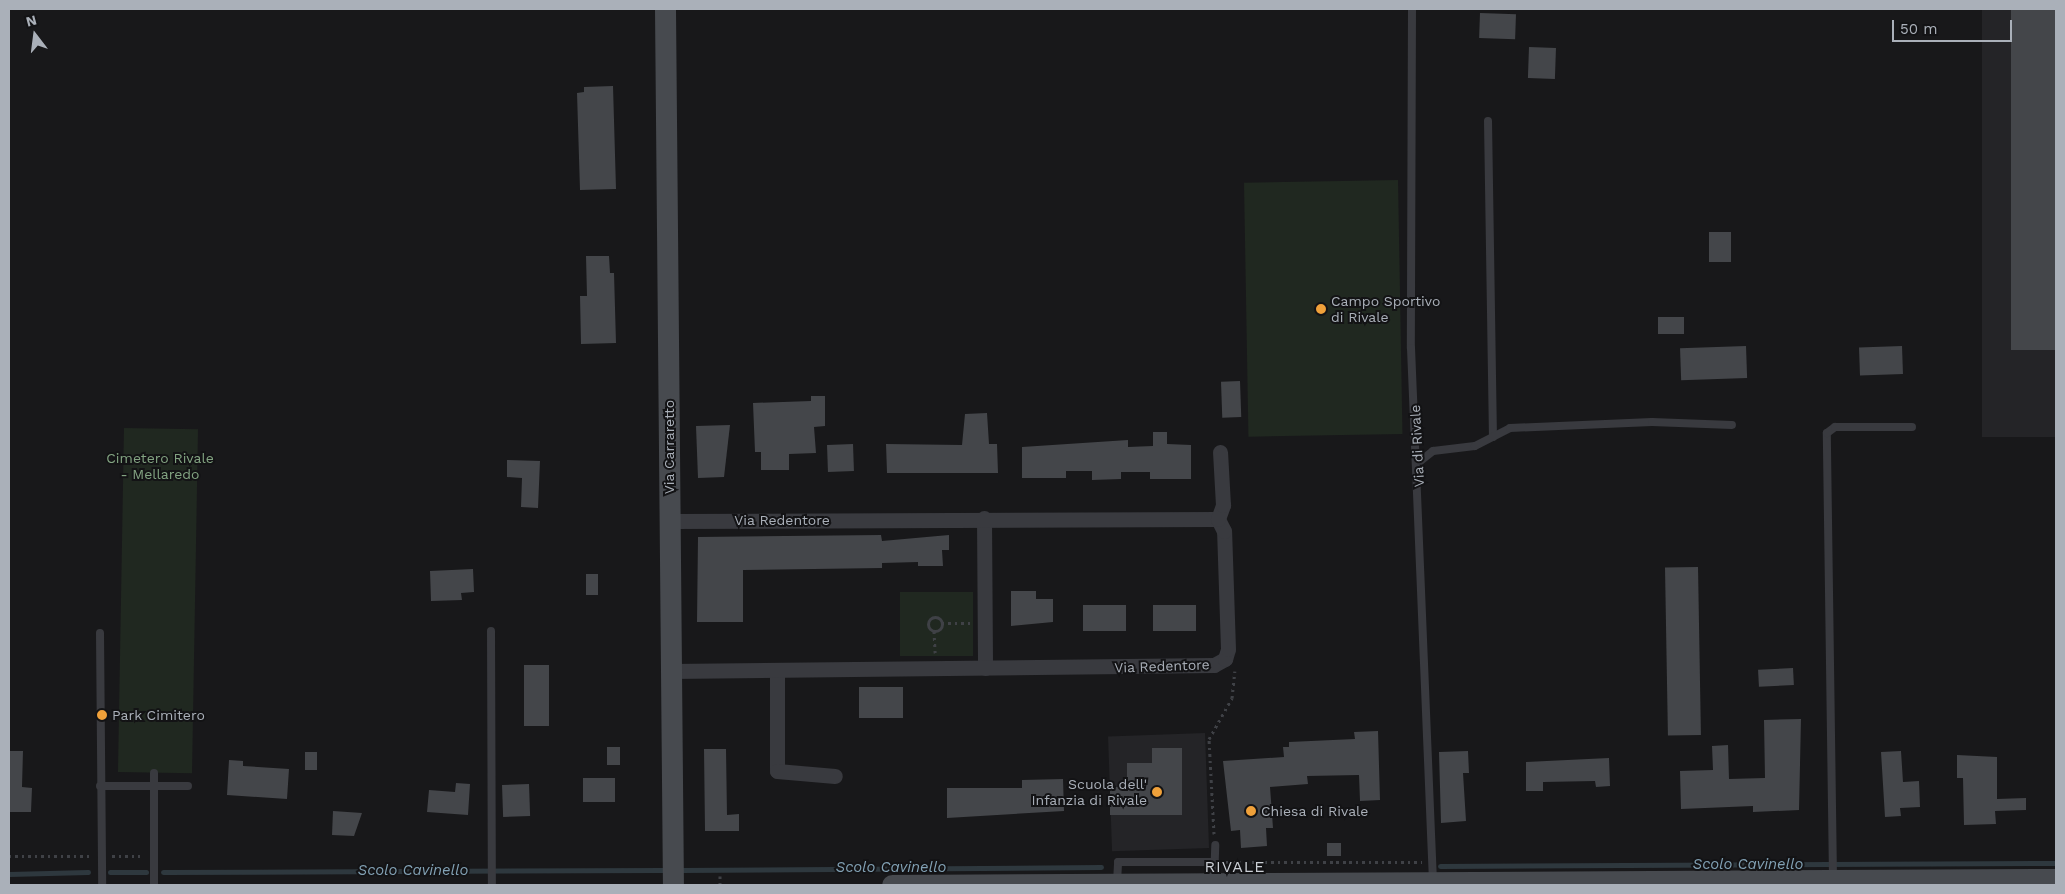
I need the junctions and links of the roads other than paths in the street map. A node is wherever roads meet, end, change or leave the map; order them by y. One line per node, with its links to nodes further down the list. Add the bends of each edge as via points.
1 (665, 9): 11 (street, Via Carraretto)
2 (1412, 9): 8 (lane, Via di Rivale, via 1411,348)
3 (1488, 121): 6 (lane)
4 (1732, 425): 6 (lane, via 1538,425 1510,428)
5 (1912, 427): 25 (lane, via 1835,427 1827,433)
6 (1493, 436): 8 (lane, via 1475,446 1433,451)
7 (1220, 452): 10 (street, Via Redentore, via 1223,505)
8 (1419, 462): 23 (lane, Via di Rivale)
9 (984, 518): 10 (street, Via Redentore); 11 (street, Via Redentore); 14 (street)
10 (1218, 519): 14 (street, Via Redentore, via 1224,531 1228,642 1221,662 1205,667)
11 (670, 520): 16 (street, Via Carraretto)
12 (491, 631): 27 (lane)
13 (100, 633): 19 (lane)
14 (985, 668): 15 (street, Via Redentore)
15 (777, 670): 16 (street, Via Redentore); 18 (street, via 777,771)
16 (671, 671): 31 (street, Via Carraretto)
17 (154, 773): 21 (lane)
18 (835, 776)
19 (100, 786): 21 (lane); 29 (lane)
20 (188, 786): 21 (lane)
21 (154, 787): 30 (lane)
22 (1215, 845): 24 (lane)
23 (1433, 872): 25 (street); 28 (street)
24 (1214, 876): 28 (street); 33 (street, via 1117,884)
25 (1833, 876): 26 (street)
26 (2056, 879)
27 (492, 882)
28 (1409, 884)
29 (102, 885)
30 (154, 885)
31 (673, 885)
32 (892, 885): 33 (street)
33 (1040, 885)

